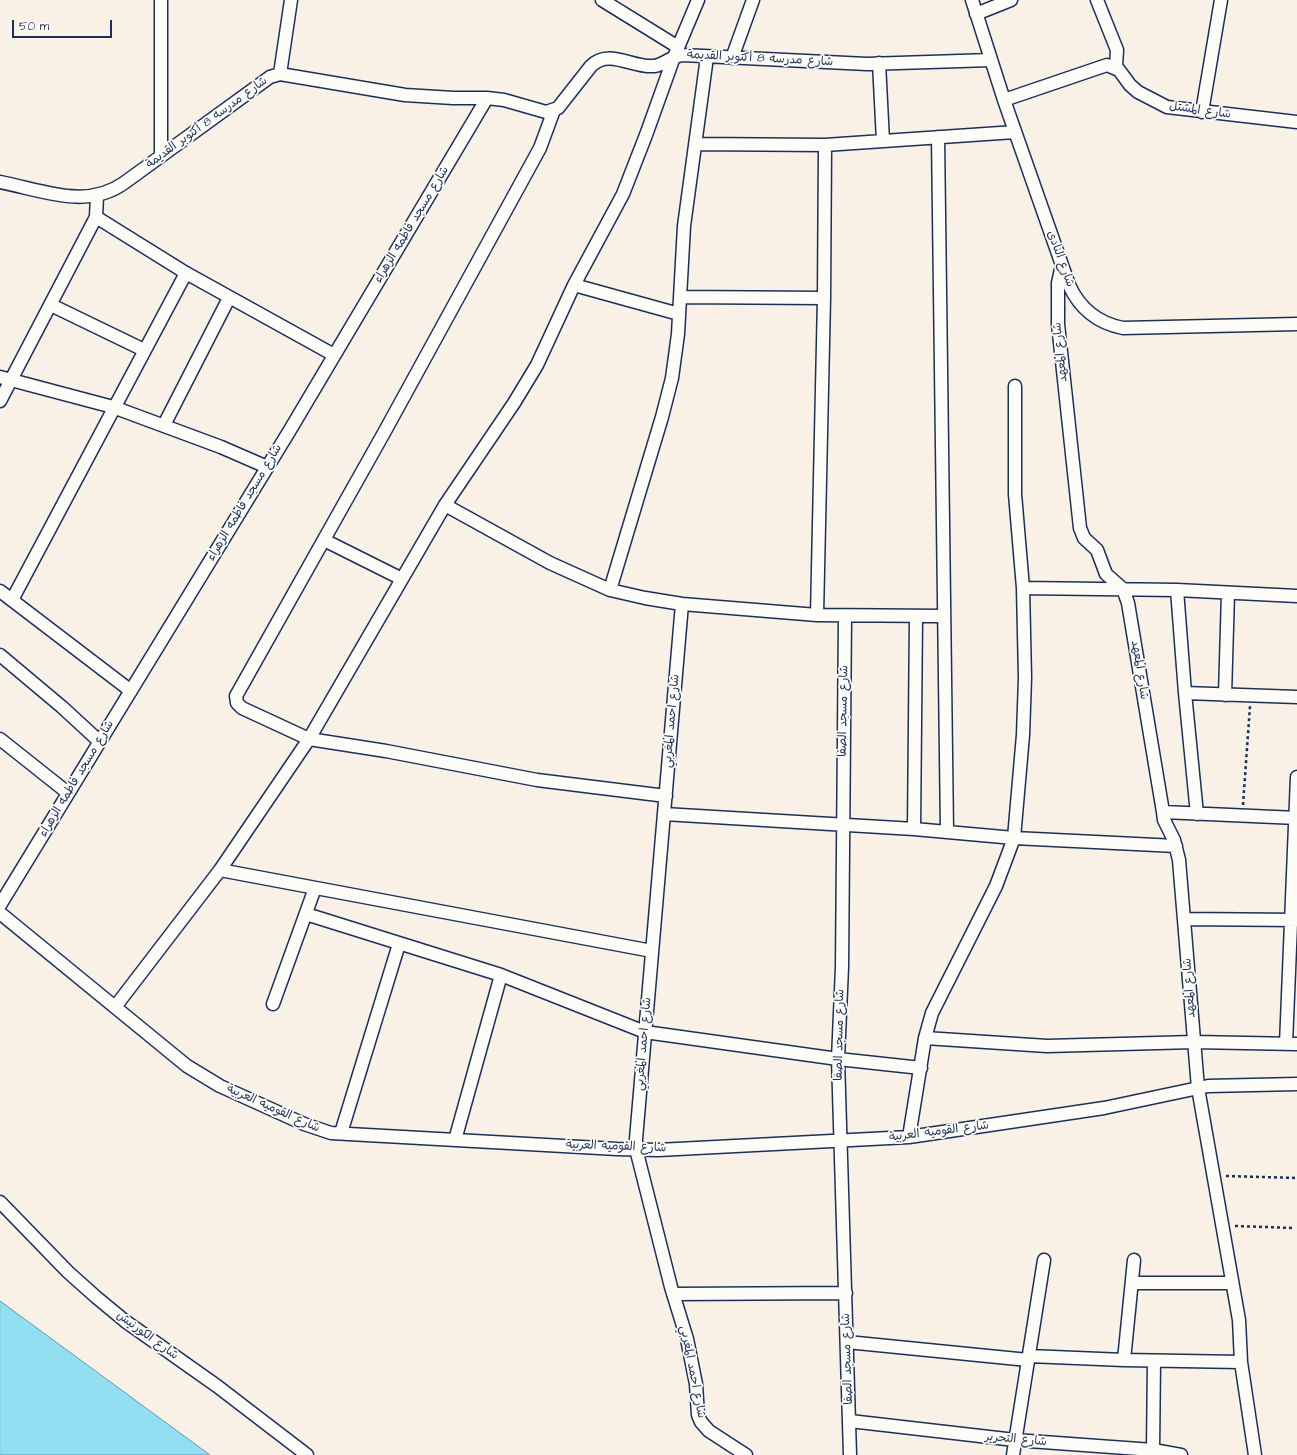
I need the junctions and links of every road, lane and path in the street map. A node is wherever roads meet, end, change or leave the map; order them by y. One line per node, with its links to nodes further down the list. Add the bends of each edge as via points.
1 (160, 0): 28 (street)
2 (291, 0): 17 (street)
3 (602, 0): 11 (street)
4 (698, 0): 11 (street)
5 (753, 0): 13 (street)
6 (972, 0): 10 (street, شارع النادى)
7 (1010, 0): 10 (street)
8 (1098, 0): 16 (street, via 1116,50)
9 (1221, 0): 21 (street)
10 (976, 14): 14 (street, شارع النادى)
11 (676, 52): 12 (street, شارع مدرسه 8 أكتوبر القديمة); 20 (street, شارع مدرسه 8 أكتوبر القديمة, via 660,64 652,66 611,58 600,59); 34 (street, via 626,187)
12 (707, 57): 13 (street, شارع مدرسه 8 أكتوبر القديمة); 26 (street)
13 (732, 58): 15 (street, شارع مدرسه 8 أكتوبر القديمة)
14 (991, 60): 15 (street, شارع مدرسه 8 أكتوبر القديمة); 19 (street, شارع النادى)
15 (879, 63): 25 (street)
16 (1116, 68): 19 (street, via 1102,65); 21 (street, شارع المشتل, via 1130,85 1147,99 1167,107)
17 (280, 74): 18 (street, شارع مدرسه 8 أكتوبر القديمة, via 405,95); 28 (street, شارع مدرسه 8 أكتوبر القديمة, via 270,77)
18 (487, 98): 20 (street, شارع مدرسه 8 أكتوبر القديمة, via 522,104 543,112); 42 (street, شارع مسجد فاطمه الزهراء)
19 (1004, 100): 23 (street, شارع النادى)
20 (554, 110): 50 (street, via 540,148)
21 (1202, 112): 22 (street, شارع المشتل)
22 (1297, 122)
23 (1015, 132): 24 (street); 32 (street, شارع النادى)
24 (938, 136): 25 (street); 64 (street)
25 (883, 140): 27 (street)
26 (695, 144): 27 (street); 35 (street, via 684,226)
27 (825, 145): 37 (street)
28 (161, 156): 30 (street, شارع مدرسه 8 أكتوبر القديمة, via 116,189)
29 (0, 182): 30 (street, شارع مدرسه 8 أكتوبر القديمة, via 70,196)
30 (97, 196): 31 (street)
31 (96, 217): 33 (street); 38 (street)
32 (1062, 265): 40 (street, شارع النادى, via 1069,285 1080,304 1096,319 1114,326 1133,328); 53 (street, شارع المعهد, via 1058,283 1058,324 1080,528 1084,538 1097,550 1106,574)
33 (186, 273): 36 (street); 41 (street)
34 (574, 285): 39 (street); 49 (street, via 537,365)
35 (680, 297): 37 (street); 39 (street)
36 (229, 298): 42 (street); 47 (street)
37 (824, 298): 61 (street)
38 (51, 305): 41 (street); 43 (street)
39 (679, 314): 54 (street, via 676,358 668,397)
40 (1297, 324)
41 (144, 350): 46 (street)
42 (334, 355): 48 (street, شارع مسجد فاطمه الزهراء)
43 (5, 379): 45 (street); 46 (street)
44 (1015, 386): 52 (street, via 1015,494)
45 (0, 401)
46 (113, 407): 47 (street); 59 (street)
47 (164, 425): 48 (street)
48 (267, 468): 66 (street, شارع مسجد فاطمه الزهراء)
49 (445, 505): 51 (street); 54 (street, via 550,563)
50 (324, 540): 51 (street); 72 (street, via 236,696 237,703 242,708)
51 (402, 579): 72 (street)
52 (1023, 588): 53 (street); 85 (street, via 1023,735)
53 (1123, 589): 55 (street); 77 (street, شارع المعهد, via 1128,603)
54 (610, 590): 60 (street)
55 (1177, 590): 57 (street); 67 (street)
56 (0, 591): 59 (street)
57 (1228, 593): 58 (street); 68 (street)
58 (1297, 596)
59 (12, 600): 66 (street)
60 (682, 604): 61 (street); 76 (street, شارع احمد المغربي)
61 (817, 615): 62 (street)
62 (845, 616): 63 (street); 82 (street, شارع مسجد الصفا)
63 (916, 616): 64 (street); 83 (street)
64 (944, 616): 84 (street)
65 (0, 655): 73 (street)
66 (131, 691): 73 (street, شارع مسجد فاطمه الزهراء)
67 (1185, 693): 68 (street); 79 (street)
68 (1225, 695): 69 (street)
69 (1251, 696): 70 (street); 80 (path)
70 (1297, 697)
71 (0, 739): 75 (street)
72 (309, 739): 76 (street, via 537,780); 87 (street)
73 (100, 742): 75 (street, شارع مسجد فاطمه الزهراء)
74 (1297, 777): 81 (street)
75 (68, 793): 89 (street, شارع مسجد فاطمه الزهراء)
76 (666, 796): 78 (street, شارع احمد المغربي)
77 (1163, 812): 79 (street); 86 (street, شارع المعهد)
78 (664, 814): 82 (street); 95 (street, شارع احمد المغربي)
79 (1198, 814): 80 (street)
80 (1242, 816): 81 (street)
81 (1296, 818): 93 (street)
82 (843, 825): 83 (street); 103 (street, شارع مسجد الصفا)
83 (914, 829): 84 (street)
84 (947, 831): 85 (street)
85 (1014, 838): 86 (street); 100 (street, via 996,886 932,1013)
86 (1176, 846): 92 (street, شارع المعهد)
87 (220, 870): 88 (street); 98 (street)
88 (315, 888): 91 (street); 95 (street)
89 (0, 905)
90 (0, 913): 98 (street, شارع القوميه العربية)
91 (306, 914): 94 (street); 97 (street)
92 (1185, 919): 93 (street); 101 (street, شارع المعهد)
93 (1294, 920): 102 (street)
94 (399, 944): 96 (street); 107 (street)
95 (652, 951): 99 (street, شارع احمد المغربي)
96 (501, 975): 99 (street); 109 (street)
97 (273, 1004)
98 (115, 1007): 107 (street, شارع القوميه العربية, via 174,1056 210,1081 304,1124 322,1131)
99 (645, 1032): 103 (street); 111 (street, شارع احمد المغربي)
100 (925, 1038): 101 (street, via 1047,1046); 104 (street)
101 (1194, 1042): 102 (street); 106 (street, شارع المعهد)
102 (1291, 1044)
103 (838, 1059): 104 (street); 110 (street, شارع مسجد الصفا)
104 (921, 1068): 108 (street)
105 (1297, 1084): 106 (street, شارع القوميه العربية, via 1220,1085)
106 (1198, 1088): 108 (street, شارع القوميه العربية, via 1104,1108); 112 (street, شارع المعهد)
107 (341, 1133): 109 (street, شارع القوميه العربية)
108 (909, 1137): 110 (street, شارع القوميه العربية)
109 (455, 1140): 111 (street, شارع القوميه العربية)
110 (842, 1141): 111 (street, شارع القوميه العربية); 121 (street, شارع مسجد الصفا)
111 (636, 1149): 122 (street, شارع احمد المغربي)
112 (1214, 1176): 113 (path); 115 (street, شارع المعهد)
113 (1297, 1178)
114 (0, 1202): 131 (street, شارع الكورنيش, via 68,1272 131,1326 217,1386)
115 (1222, 1226): 116 (path); 119 (street, شارع المعهد)
116 (1294, 1228)
117 (1044, 1260): 124 (street)
118 (1134, 1260): 120 (street)
119 (1232, 1283): 120 (street); 127 (street, شارع المعهد, via 1239,1320)
120 (1132, 1284): 125 (street)
121 (846, 1293): 122 (street); 123 (street, شارع مسجد الصفا)
122 (673, 1294): 132 (street, شارع احمد المغربي, via 692,1361 701,1422 709,1431)
123 (847, 1342): 124 (street); 128 (street, شارع مسجد الصفا)
124 (1028, 1358): 125 (street); 129 (street)
125 (1124, 1360): 126 (street)
126 (1154, 1361): 127 (street); 130 (street)
127 (1241, 1362): 136 (street, شارع المعهد)
128 (850, 1421): 129 (street, شارع التحرير); 133 (street, شارع مسجد الصفا)
129 (1015, 1440): 130 (street, شارع التحرير); 134 (street)
130 (1153, 1450): 135 (street, شارع التحرير)
131 (307, 1455)
132 (746, 1455)
133 (850, 1455)
134 (1013, 1455)
135 (1181, 1455)
136 (1255, 1455)

